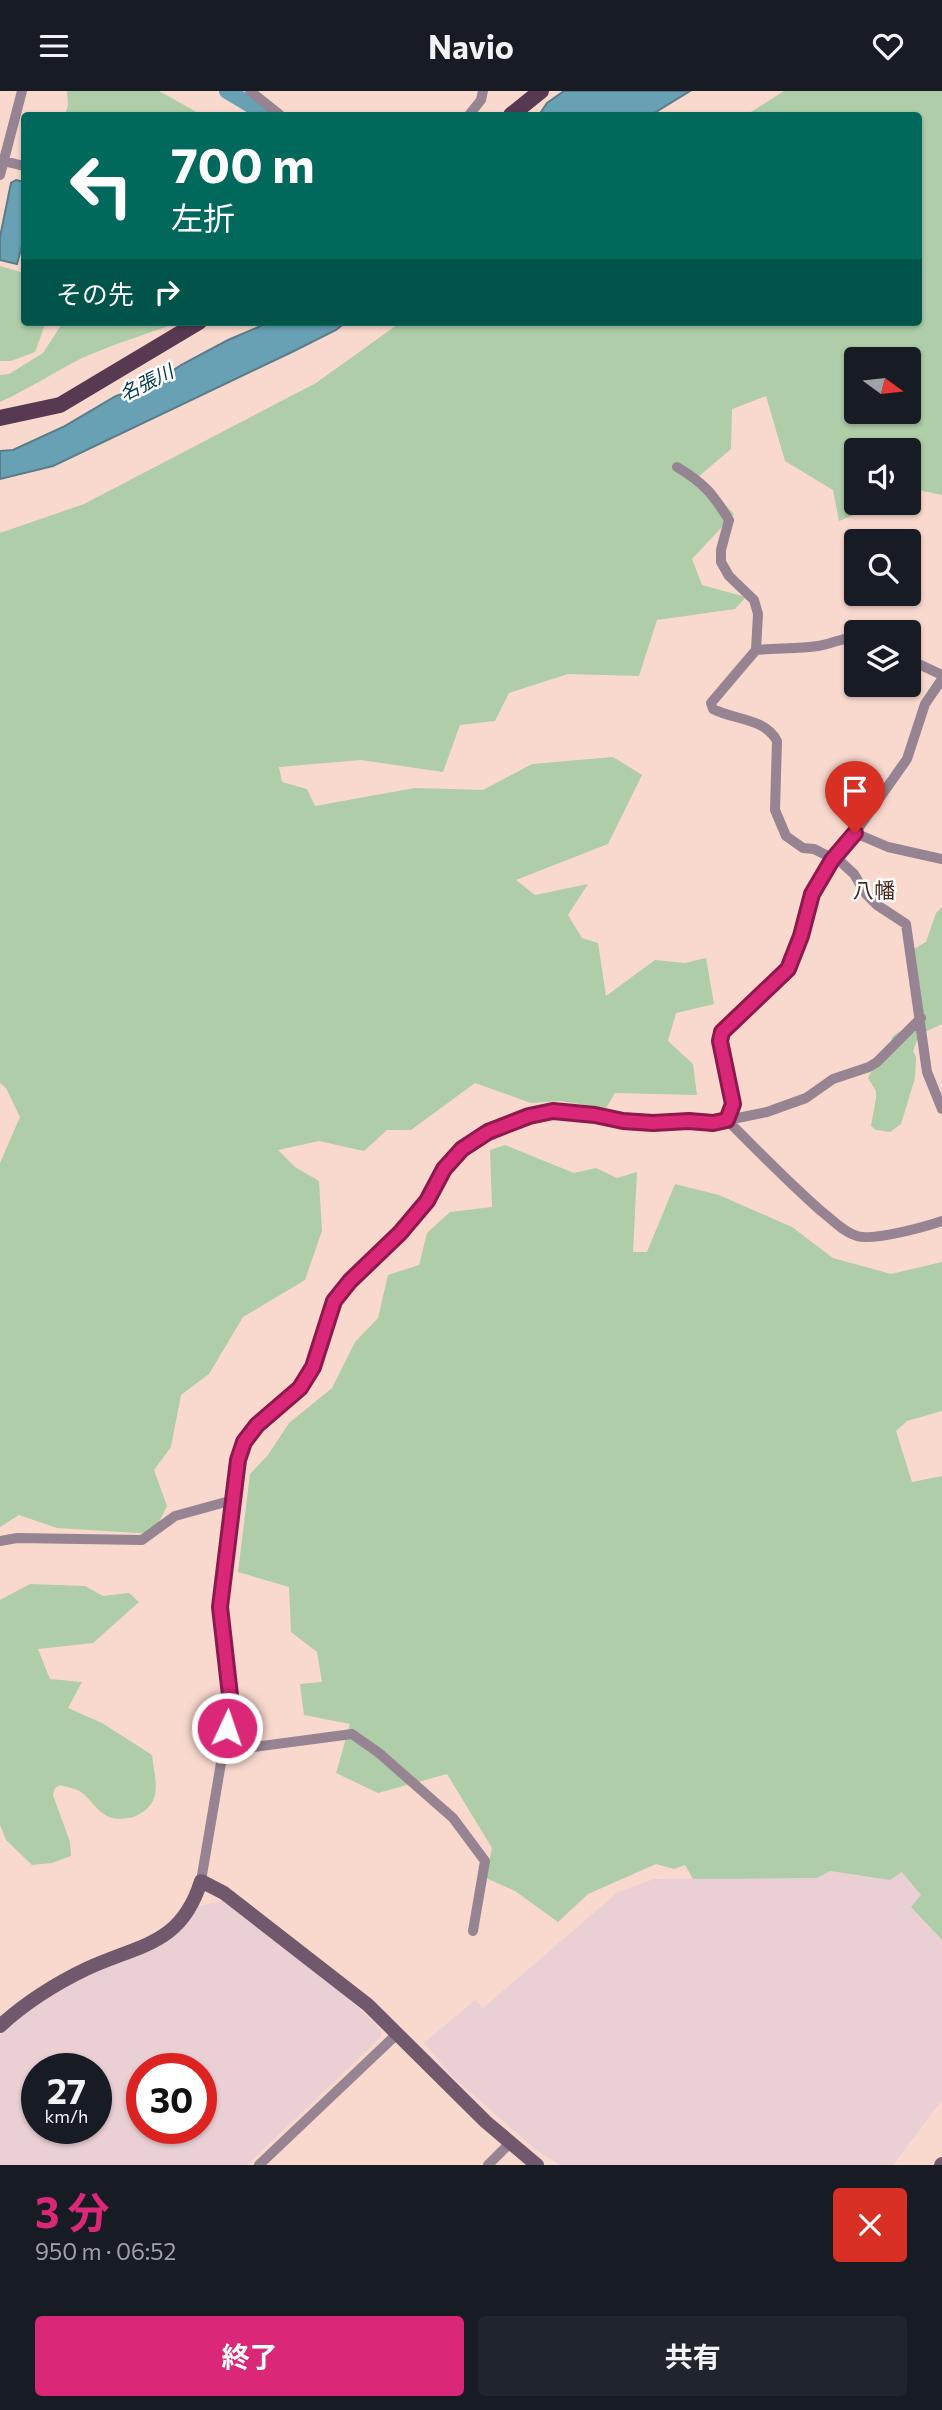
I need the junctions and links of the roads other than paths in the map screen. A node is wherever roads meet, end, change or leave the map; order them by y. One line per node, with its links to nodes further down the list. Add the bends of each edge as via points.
1 (22, 91): 8 (street)
2 (250, 91): 5 (street)
3 (483, 91): 6 (street)
4 (541, 91): 7 (main road)
5 (276, 112)
6 (471, 112)
7 (515, 112)
8 (2, 160): 9 (street); 10 (street)
9 (21, 165)
10 (0, 175)
11 (193, 326): 12 (main road, via 60,405)
12 (0, 418)
13 (677, 467): 15 (street, via 712,493 729,520 721,562 754,600)
14 (844, 637): 15 (street, via 814,647)
15 (756, 650): 20 (street, via 710,703 719,712 772,732 777,741 775,810 779,825 803,849 814,849)
16 (921, 666): 17 (street)
17 (942, 677): 18 (street, via 925,704 907,759)
18 (855, 833): 19 (street, via 888,847); 20 (street)
19 (942, 859)
20 (832, 860): 21 (street, via 854,874 877,905 906,924); 23 (street, via 812,894 788,969 722,1032 733,1104)
21 (921, 1018): 22 (street, via 927,1072); 23 (street, via 869,1067 833,1079 806,1098)
22 (942, 1109)
23 (727, 1120): 24 (street, via 795,1188 857,1237); 25 (street, via 653,1123 553,1111 488,1132 462,1149 444,1169 427,1201 334,1301 313,1367 300,1388 244,1442)
24 (942, 1221)
25 (233, 1500): 26 (street, via 175,1516 142,1540); 27 (street, via 220,1607 231,1704)
26 (0, 1541)
27 (224, 1751): 28 (street); 29 (street, via 352,1734 379,1753 453,1818 485,1861)
28 (201, 1881): 30 (street, via 191,1907 176,1927 66,1979); 31 (street, via 225,1893 348,1988)
29 (474, 1931)
30 (0, 2026)
31 (398, 2033): 32 (street); 33 (street)
32 (510, 2143): 34 (street); 35 (street)
33 (259, 2165)
34 (488, 2165)
35 (537, 2165)

